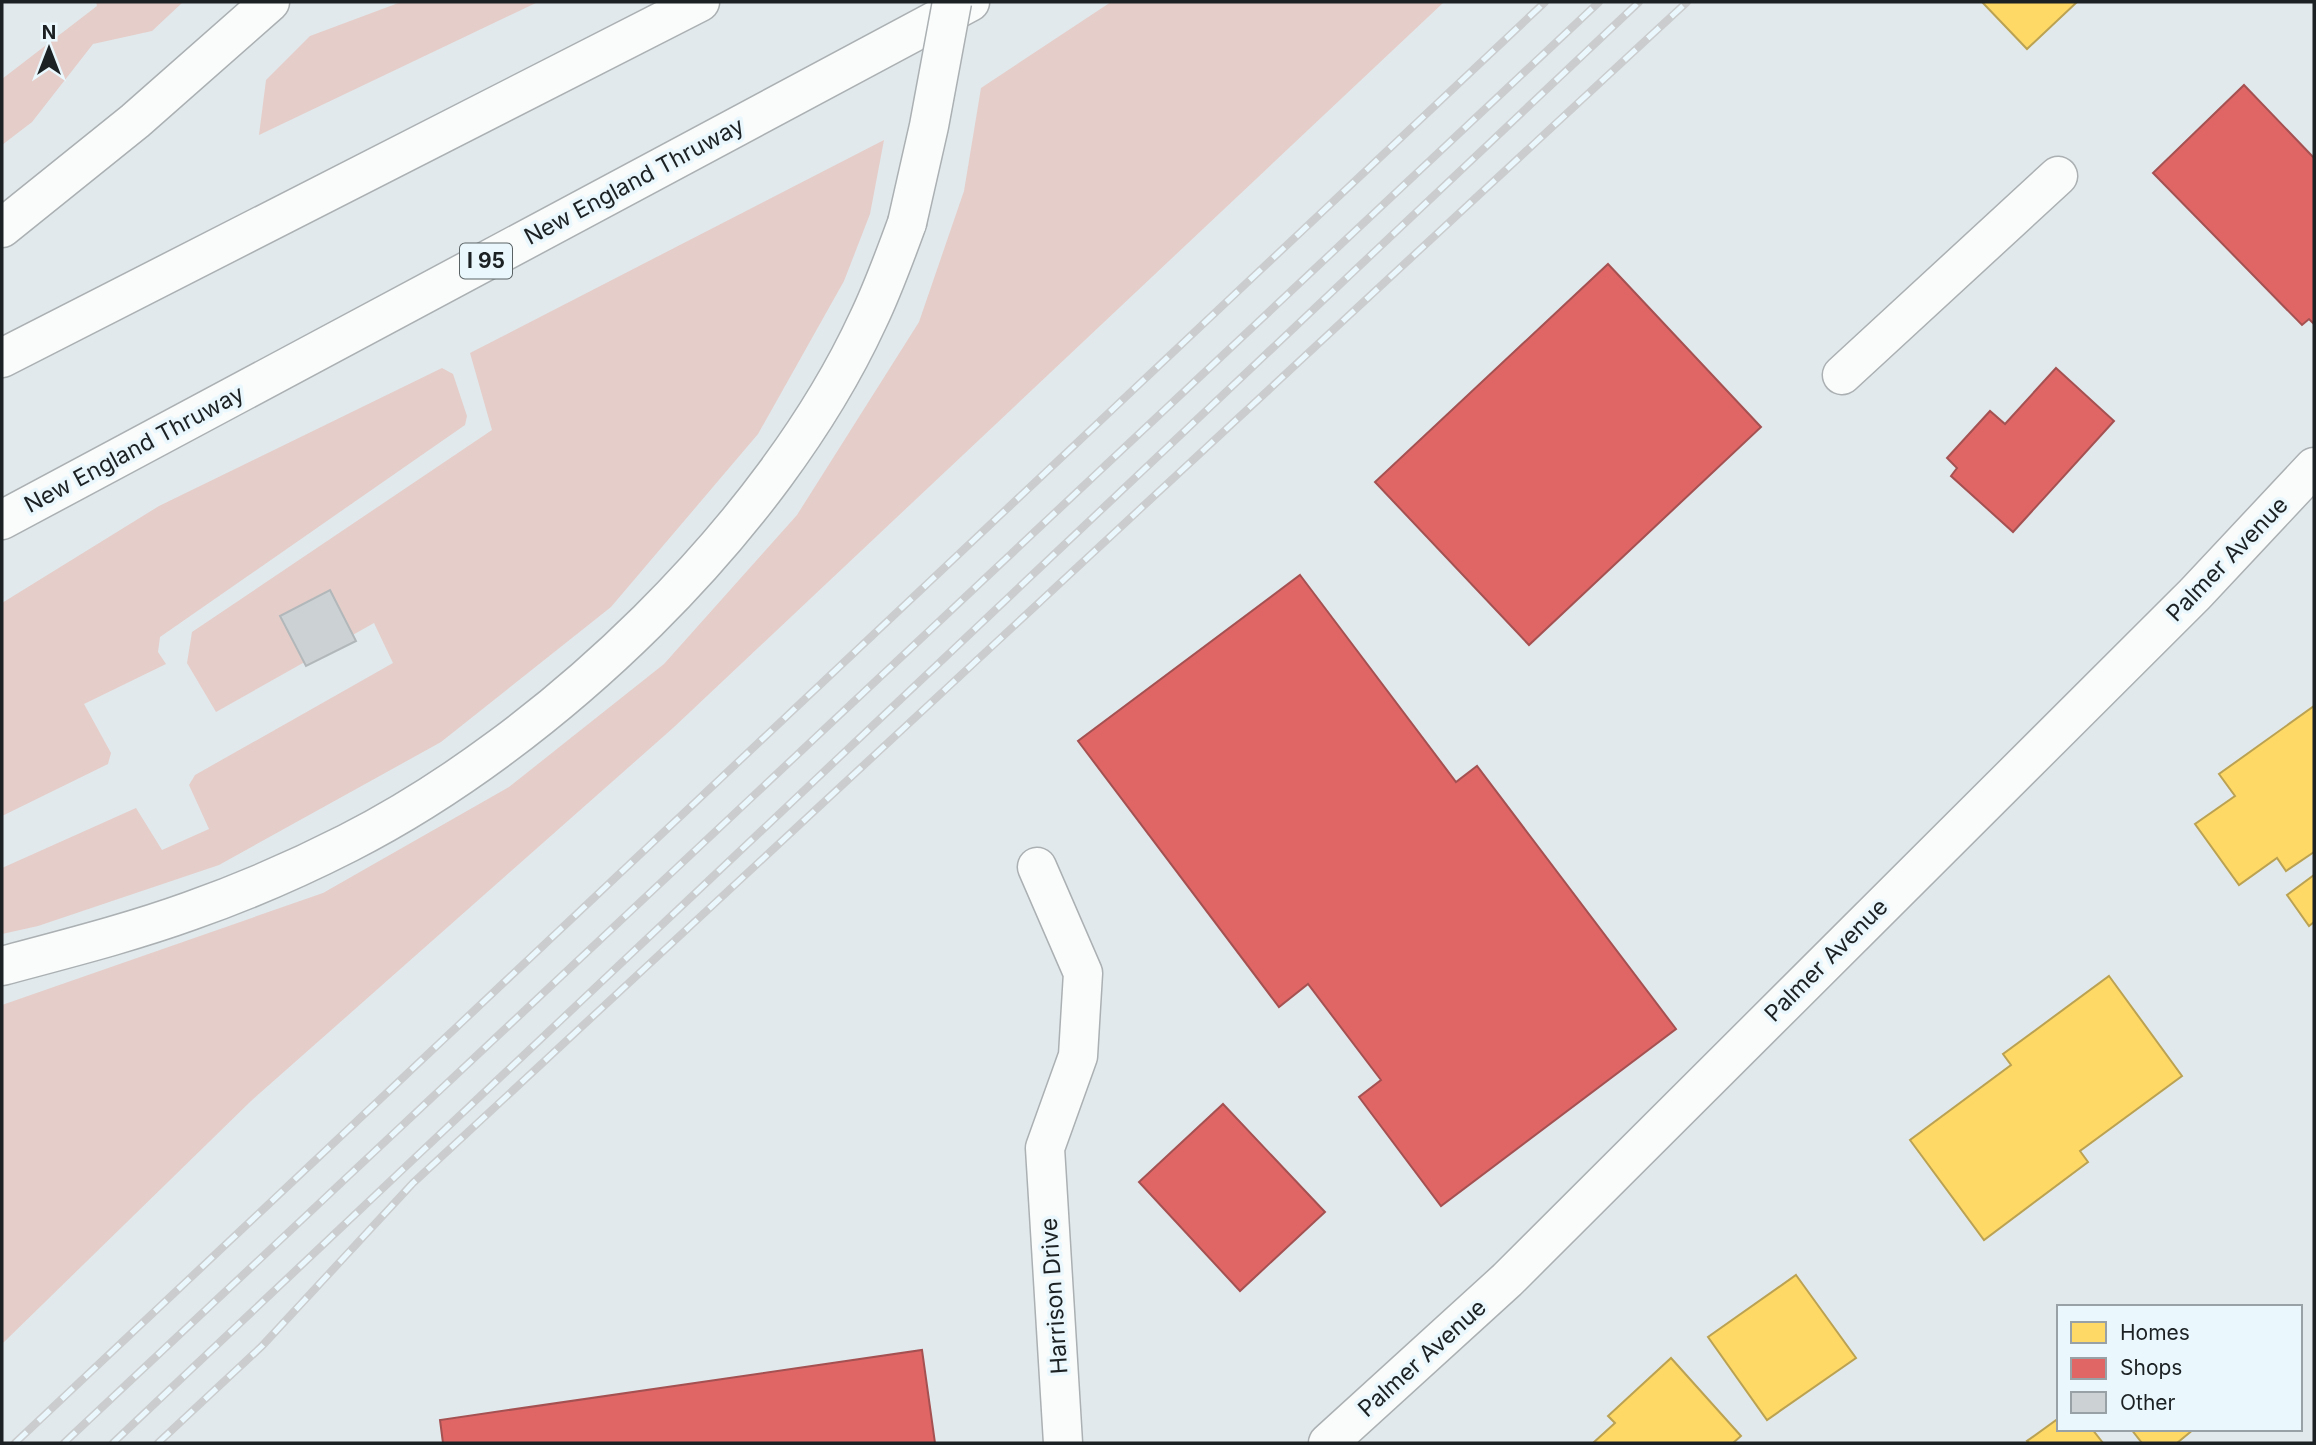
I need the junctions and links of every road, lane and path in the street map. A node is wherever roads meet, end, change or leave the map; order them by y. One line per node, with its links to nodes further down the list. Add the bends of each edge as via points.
1 (270, 2): 6 (main road, via 135,121)
2 (700, 2): 7 (main road)
3 (952, 2): 12 (main road, bridge, via 906,223 867,322 814,416 750,507 626,642 573,689 460,775 349,842 190,911)
4 (970, 2): 10 (main road, New England Thruway / I 95)
5 (2058, 176): 8 (main road)
6 (2, 228)
7 (2, 358)
8 (1842, 375)
9 (2314, 467): 14 (main road, Palmer Avenue, via 2195,594 1507,1280)
10 (2, 520)
11 (1037, 867): 13 (main road, Harrison Drive, via 1083,974 1078,1056 1045,1148)
12 (2, 966)
13 (1063, 1443)
14 (1328, 1443)

